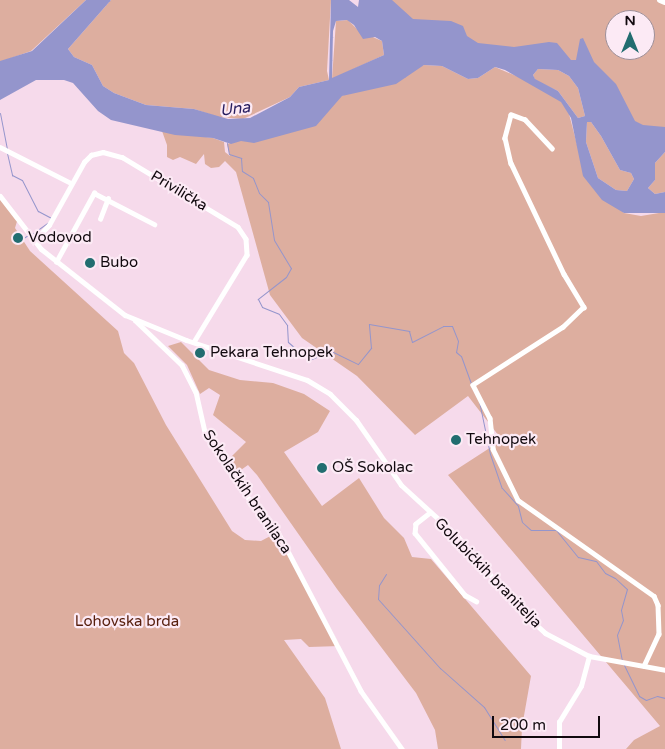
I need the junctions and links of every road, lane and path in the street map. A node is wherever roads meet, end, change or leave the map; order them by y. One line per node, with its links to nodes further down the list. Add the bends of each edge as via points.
1 (660, 0): 2 (main road)
2 (665, 2)
3 (0, 146): 5 (street)
4 (552, 149): 17 (street, via 525,120 511,115 504,138 510,163 584,309 563,327 473,385 490,418 493,449 518,500 654,596 658,605 659,634)
5 (71, 183): 10 (street, Privilička, via 49,225); 13 (street, Privilička, via 91,155 112,153 242,231 247,245 245,259)
6 (0, 196): 10 (street, Golubićkih branitelja)
7 (108, 198): 8 (street); 9 (street); 11 (street, via 98,193 92,195)
8 (100, 219)
9 (154, 224)
10 (34, 241): 11 (street, Golubićkih branitelja)
11 (56, 262): 12 (street, Golubićkih branitelja)
12 (135, 320): 13 (street, Golubićkih branitelja); 19 (street, Sokolačkih branilaca, via 182,365 196,392 205,432 221,448 249,499 278,532 362,691)
13 (194, 342): 14 (street, Golubićkih branitelja, via 307,380 330,394 356,420 401,485)
14 (430, 513): 15 (street, via 416,524 415,533 465,595); 16 (street, Golubićkih branitelja, via 458,537 533,624)
15 (476, 601)
16 (589, 656): 17 (street, Golubićkih branitelja); 20 (street, via 581,686 558,722)
17 (642, 666): 18 (street, Golubićkih branitelja)
18 (665, 670)
19 (402, 749)
20 (559, 749)

